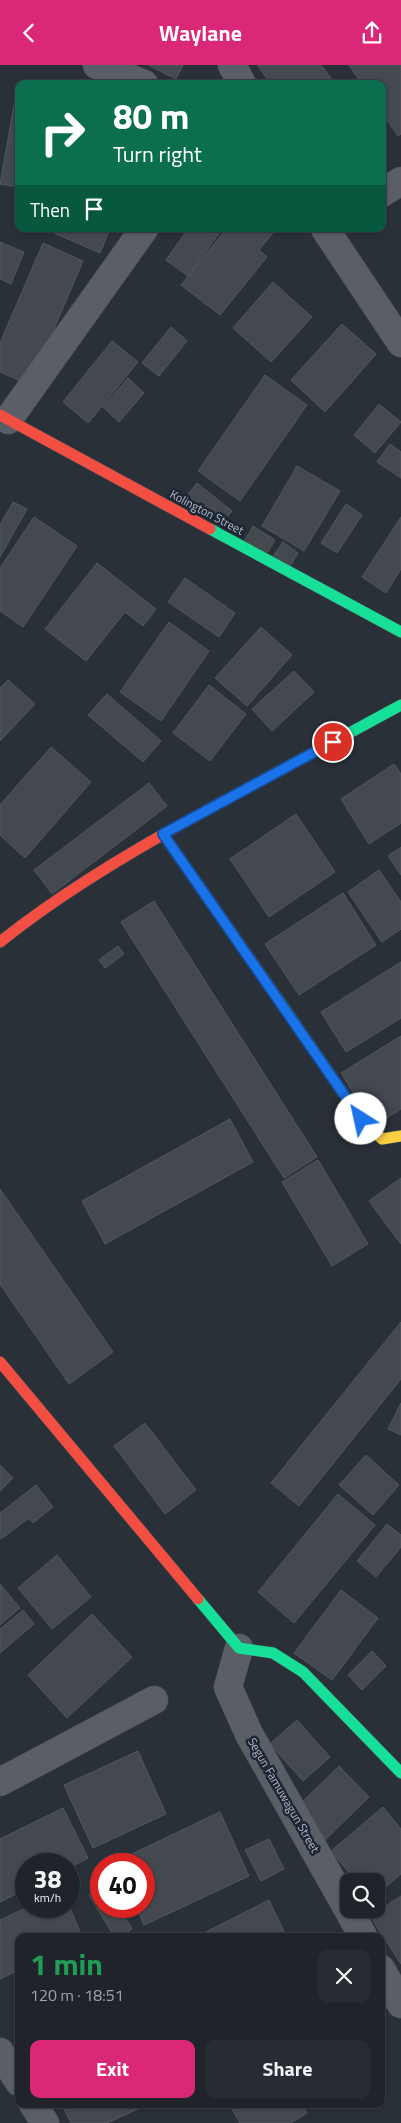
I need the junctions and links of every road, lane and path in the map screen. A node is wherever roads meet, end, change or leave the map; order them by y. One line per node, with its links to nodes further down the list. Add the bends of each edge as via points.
1 (97, 65): 3 (street)
2 (232, 65): 4 (street)
3 (134, 80)
4 (240, 80)
5 (401, 181): 6 (street)
6 (386, 190)
7 (142, 232): 10 (street)
8 (329, 232): 9 (street)
9 (401, 343)
10 (4, 417): 11 (street, Kolington Street)
11 (401, 632)
12 (401, 705): 13 (street)
13 (163, 834): 14 (street, via 40,910); 15 (street, via 361,1119 382,1139)
14 (0, 942)
15 (401, 1136)
16 (0, 1362): 17 (street)
17 (239, 1648): 19 (street, via 273,1653 303,1671); 21 (street, Segun Famuwagun Street, via 228,1687 249,1734)
18 (154, 1700): 20 (street)
19 (401, 1773)
20 (0, 1782)
21 (361, 1933)
22 (385, 1976): 23 (street)
23 (401, 2004)
24 (0, 2052): 25 (street)
25 (15, 2076)
26 (36, 2108): 27 (street)
27 (45, 2123)

